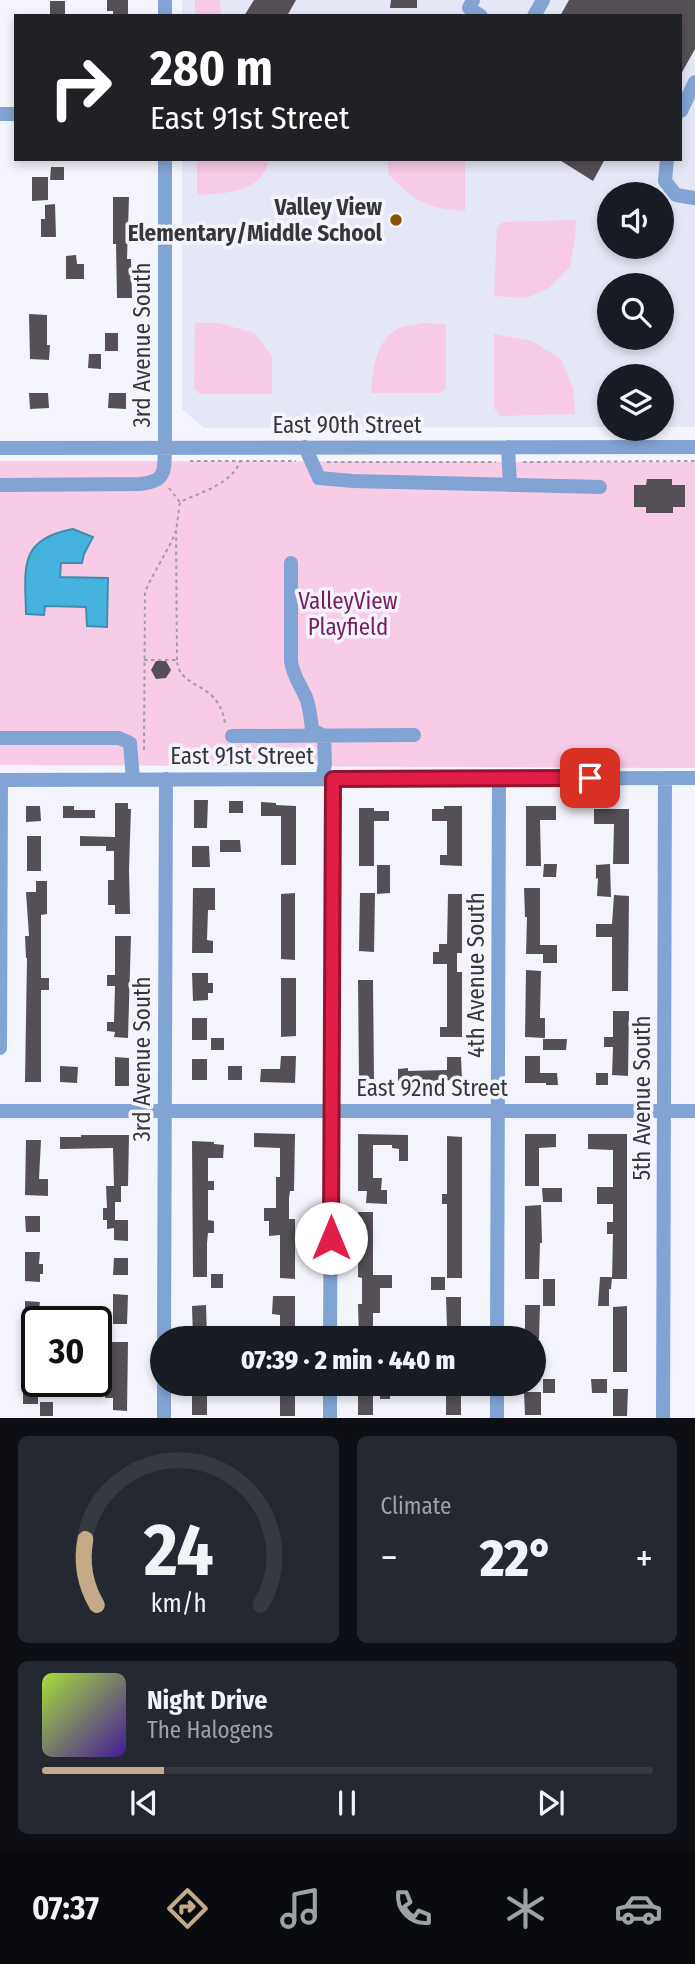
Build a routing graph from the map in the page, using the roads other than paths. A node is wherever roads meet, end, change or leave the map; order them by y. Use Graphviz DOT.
graph roads {
  1 [pos="473,0"];
  2 [pos="478,14"];
  3 [pos="695,82"];
  4 [pos="682,109"];
  5 [pos="165,161"];
  6 [pos="666,161"];
  7 [pos="694,197"];
  8 [pos="0,447"];
  9 [pos="165,447"];
  10 [pos="305,447"];
  11 [pos="508,447"];
  12 [pos="695,447"];
  13 [pos="0,485"];
  14 [pos="510,485"];
  15 [pos="600,487"];
  16 [pos="290,563"];
  17 [pos="414,735"];
  18 [pos="232,736"];
  19 [pos="324,736"];
  20 [pos="0,738"];
  21 [pos="666,778"];
  22 [pos="695,778"];
  23 [pos="133,779"];
  24 [pos="166,779"];
  25 [pos="328,779"];
  26 [pos="499,779"];
  27 [pos="0,780"];
  28 [pos="0,1048"];
  29 [pos="0,1111"];
  30 [pos="165,1111"];
  31 [pos="331,1111"];
  32 [pos="498,1111"];
  33 [pos="664,1111"];
  34 [pos="695,1111"];
  35 [pos="164,1326"];
  36 [pos="330,1326"];
  37 [pos="497,1326"];
  38 [pos="164,1396"];
  39 [pos="330,1396"];
  40 [pos="497,1396"];
  41 [pos="164,1418"];
  42 [pos="330,1418"];
  43 [pos="497,1418"];
  44 [pos="663,1418"];
  1 -- 2 [label="street"];
  3 -- 4 [label="street"];
  5 -- 9 [label="street, 3rd Avenue South"];
  6 -- 7 [label="street"];
  8 -- 9 [label="street, East 90th Street"];
  9 -- 10 [label="street, East 90th Street"];
  9 -- 13 [label="street, 3rd Avenue South"];
  10 -- 11 [label="street, East 90th Street"];
  10 -- 14 [label="street"];
  11 -- 12 [label="street, East 90th Street"];
  11 -- 14 [label="street"];
  14 -- 15 [label="street"];
  16 -- 19 [label="street"];
  17 -- 19 [label="street"];
  18 -- 19 [label="street"];
  19 -- 25 [label="street"];
  20 -- 23 [label="street"];
  21 -- 22 [label="street, East 91st Street"];
  21 -- 26 [label="street, East 91st Street"];
  21 -- 33 [label="street, 5th Avenue South"];
  23 -- 24 [label="street, East 91st Street"];
  23 -- 27 [label="street, East 91st Street"];
  24 -- 25 [label="street, East 91st Street"];
  24 -- 30 [label="street, 3rd Avenue South"];
  25 -- 26 [label="street, East 91st Street"];
  25 -- 31 [label="street"];
  26 -- 32 [label="street, 4th Avenue South"];
  27 -- 28 [label="street"];
  29 -- 30 [label="street, East 92nd Street"];
  30 -- 31 [label="street, East 92nd Street"];
  30 -- 35 [label="street, 3rd Avenue South"];
  31 -- 32 [label="street, East 92nd Street"];
  31 -- 36 [label="street"];
  32 -- 33 [label="street, East 92nd Street"];
  32 -- 37 [label="street, 4th Avenue South"];
  33 -- 34 [label="street, East 92nd Street"];
  33 -- 44 [label="street, 5th Avenue South"];
  38 -- 41 [label="street"];
  39 -- 42 [label="street"];
  40 -- 43 [label="street"];
}
